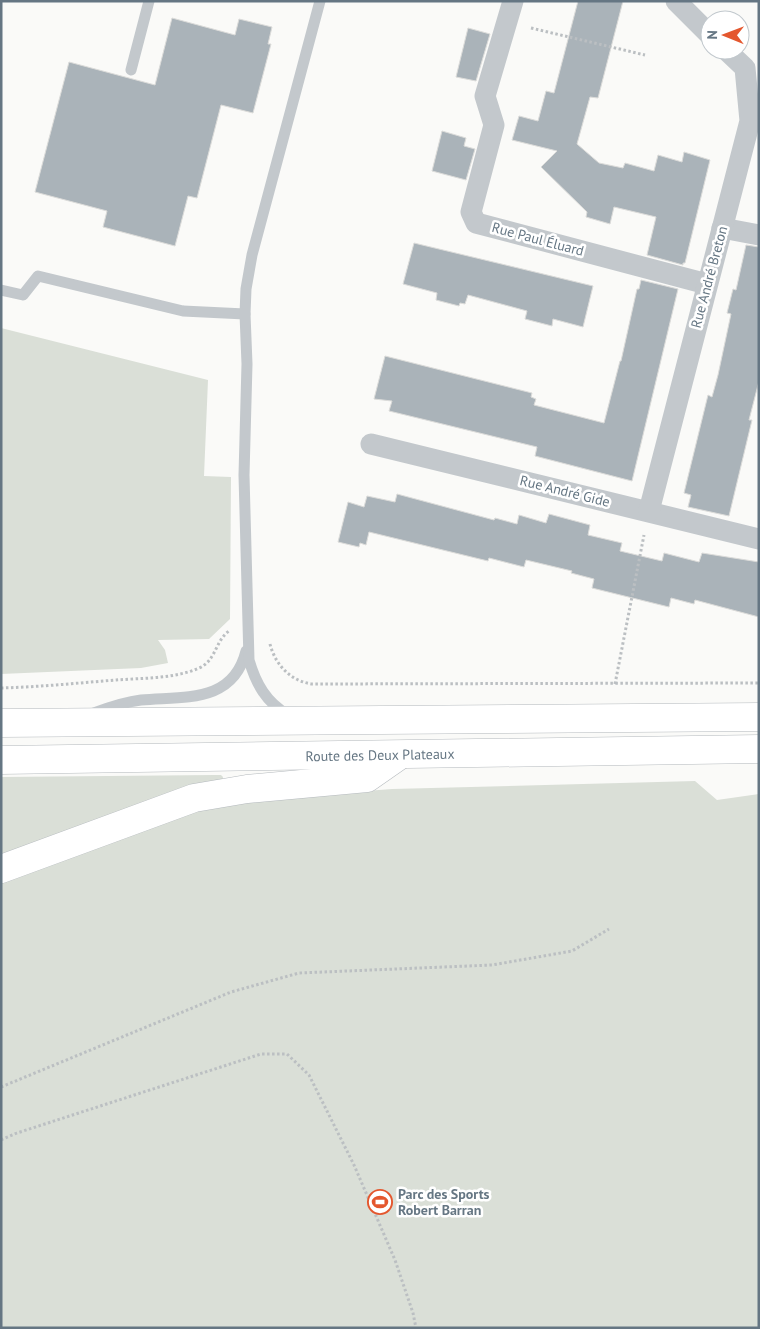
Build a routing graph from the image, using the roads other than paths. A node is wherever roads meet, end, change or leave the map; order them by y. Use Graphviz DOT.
graph roads {
  1 [pos="149,1"];
  2 [pos="320,1"];
  3 [pos="513,1"];
  4 [pos="676,1"];
  5 [pos="700,25"];
  6 [pos="736,60"];
  7 [pos="131,70"];
  8 [pos="754,121"];
  9 [pos="722,228"];
  10 [pos="759,235"];
  11 [pos="707,284"];
  12 [pos="1,290"];
  13 [pos="245,314"];
  14 [pos="371,444"];
  15 [pos="649,511"];
  16 [pos="759,539"];
  17 [pos="248,642"];
  18 [pos="759,717"];
  19 [pos="302,720"];
  20 [pos="69,722"];
  21 [pos="1,723"];
  22 [pos="759,749"];
  23 [pos="400,755"];
  24 [pos="1,760"];
  25 [pos="1,869"];
  1 -- 7 [label="lane"];
  2 -- 13 [label="lane"];
  3 -- 11 [label="street, Rue Paul Éluard"];
  4 -- 5 [label="street"];
  6 -- 8 [label="street, Rue André Breton"];
  8 -- 9 [label="street, Rue André Breton"];
  9 -- 10 [label="street"];
  9 -- 11 [label="street, Rue André Breton"];
  11 -- 15 [label="street, Rue André Breton"];
  12 -- 13 [label="lane"];
  13 -- 17 [label="lane"];
  14 -- 15 [label="street, Rue André Gide"];
  15 -- 16 [label="street, Rue André Gide"];
  17 -- 19 [label="lane"];
  17 -- 20 [label="lane"];
  18 -- 19 [label="main road"];
  19 -- 20 [label="main road"];
  20 -- 21 [label="main road"];
  22 -- 23 [label="main road, Route des Deux Plateaux"];
  23 -- 24 [label="main road, Route des Deux Plateaux"];
  23 -- 25 [label="main road"];
}
